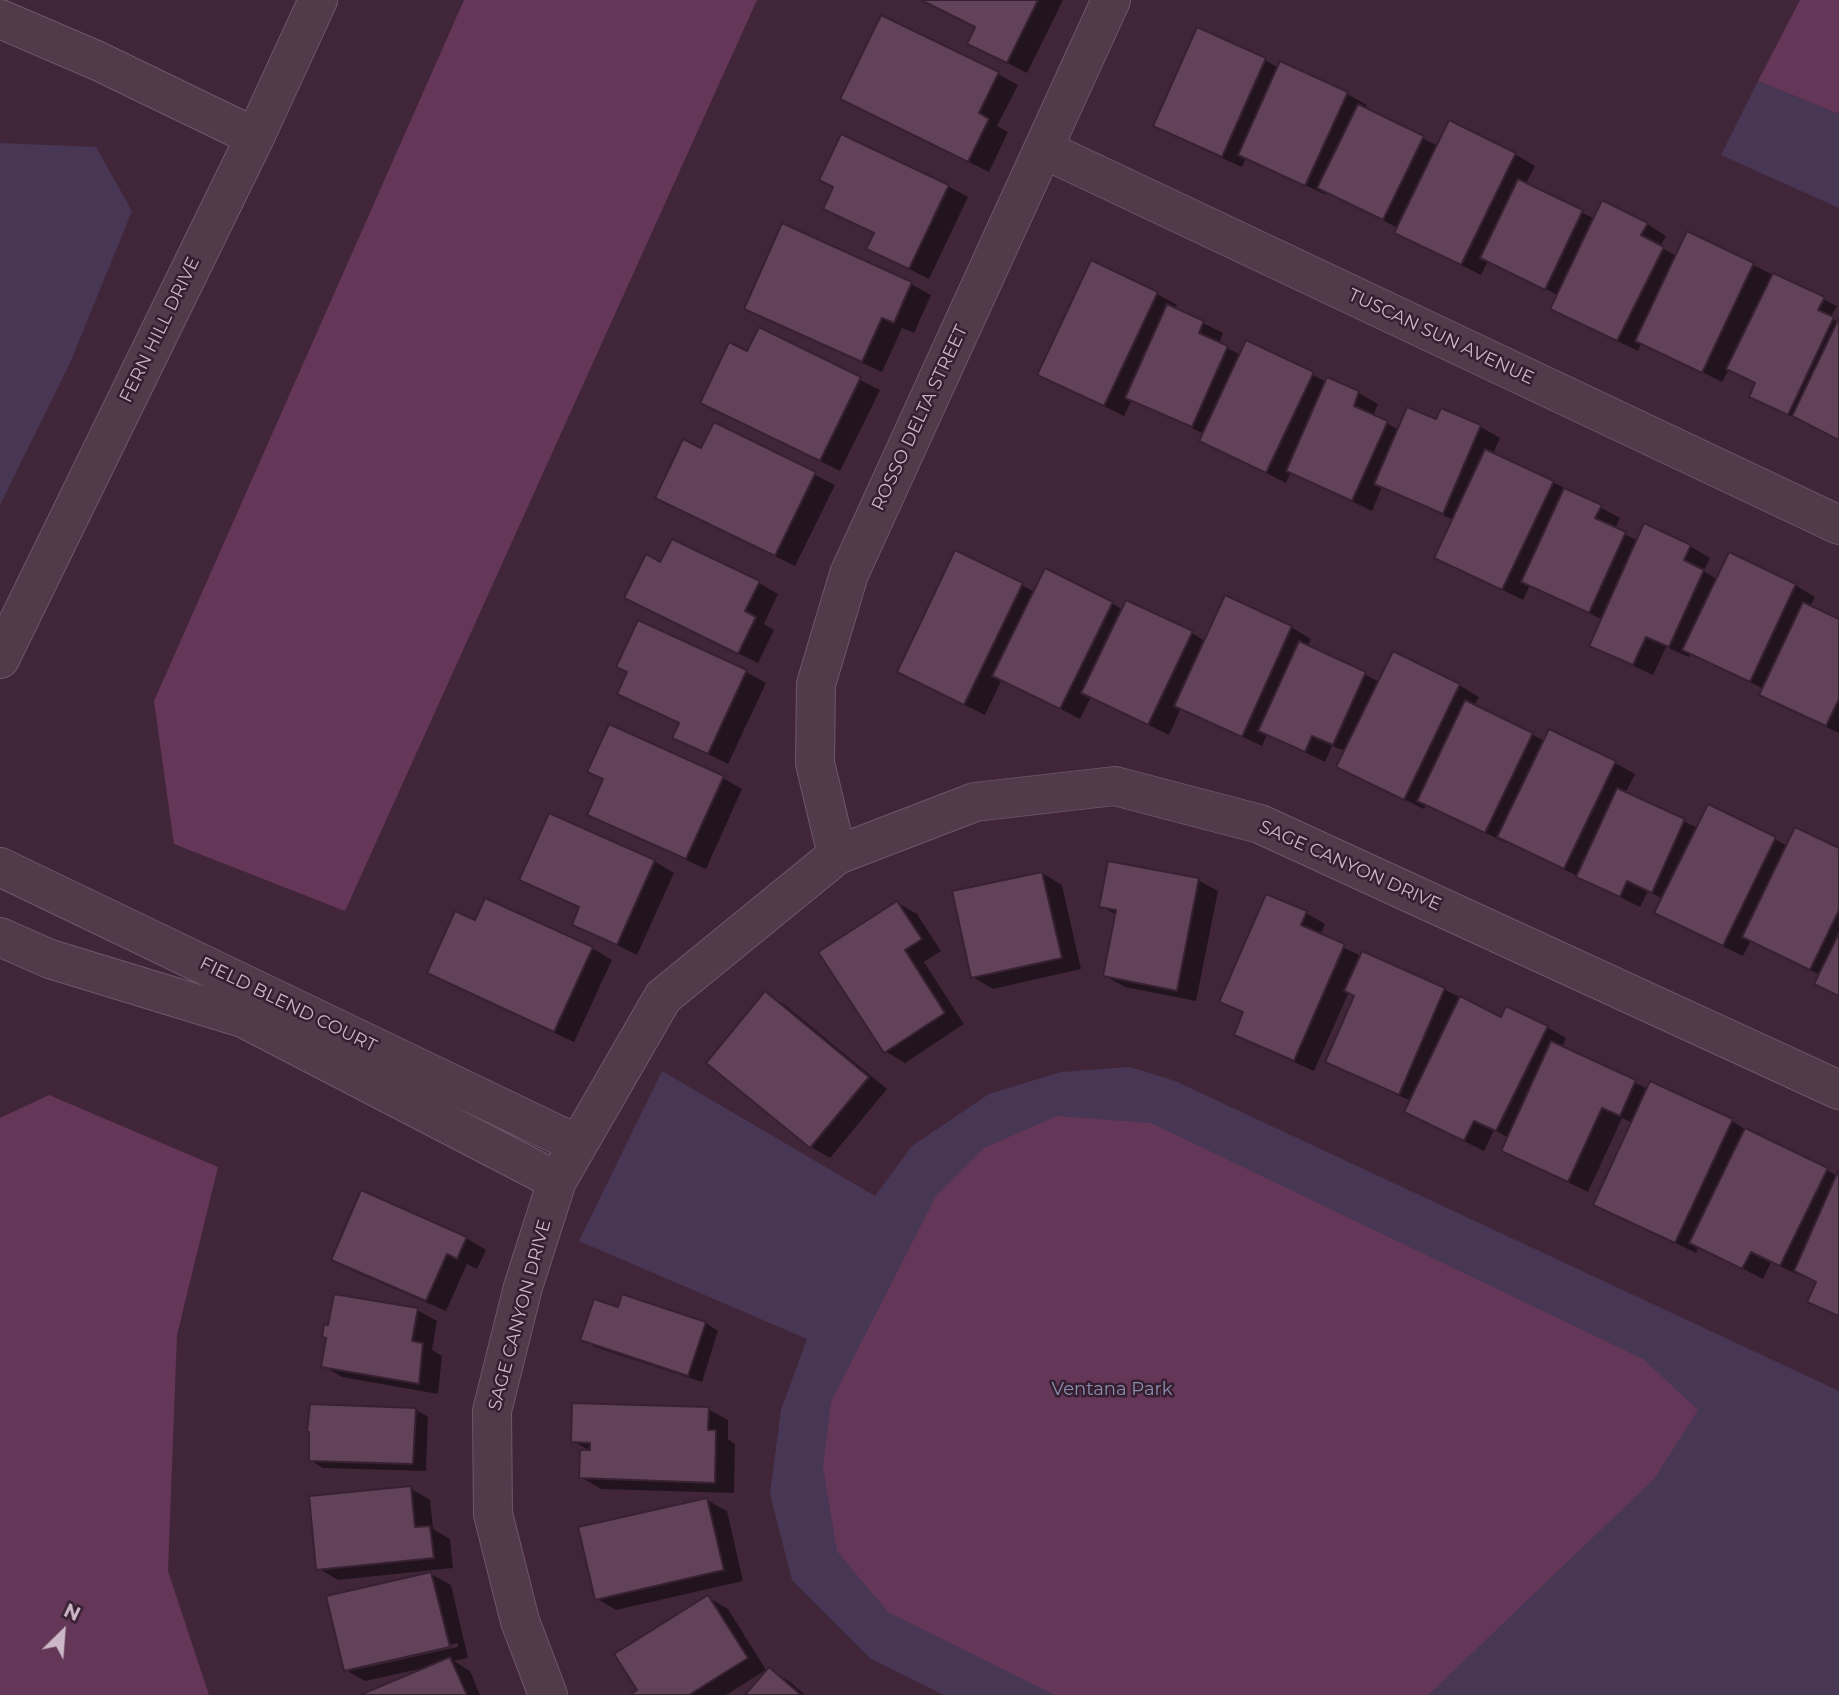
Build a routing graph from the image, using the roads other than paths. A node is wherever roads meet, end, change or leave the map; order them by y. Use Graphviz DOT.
graph roads {
  1 [pos="318,0"];
  2 [pos="1111,0"];
  3 [pos="0,19"];
  4 [pos="255,137"];
  5 [pos="1043,149"];
  6 [pos="1839,525"];
  7 [pos="0,659"];
  8 [pos="837,855"];
  9 [pos="0,867"];
  10 [pos="0,937"];
  11 [pos="1839,1090"];
  12 [pos="577,1144"];
  13 [pos="557,1181"];
  14 [pos="548,1695"];
  1 -- 4 [label="street, FERN HILL DRIVE"];
  2 -- 5 [label="street, ROSSO DELTA STREET"];
  3 -- 4 [label="street"];
  4 -- 7 [label="street, FERN HILL DRIVE"];
  5 -- 6 [label="street, TUSCAN SUN AVENUE"];
  5 -- 8 [label="street, ROSSO DELTA STREET"];
  8 -- 11 [label="street, SAGE CANYON DRIVE"];
  8 -- 12 [label="street, SAGE CANYON DRIVE"];
  9 -- 12 [label="street, FIELD BLEND COURT"];
  10 -- 13 [label="street, FIELD BLEND COURT"];
  12 -- 13 [label="street, SAGE CANYON DRIVE"];
  13 -- 14 [label="street, SAGE CANYON DRIVE"];
}
